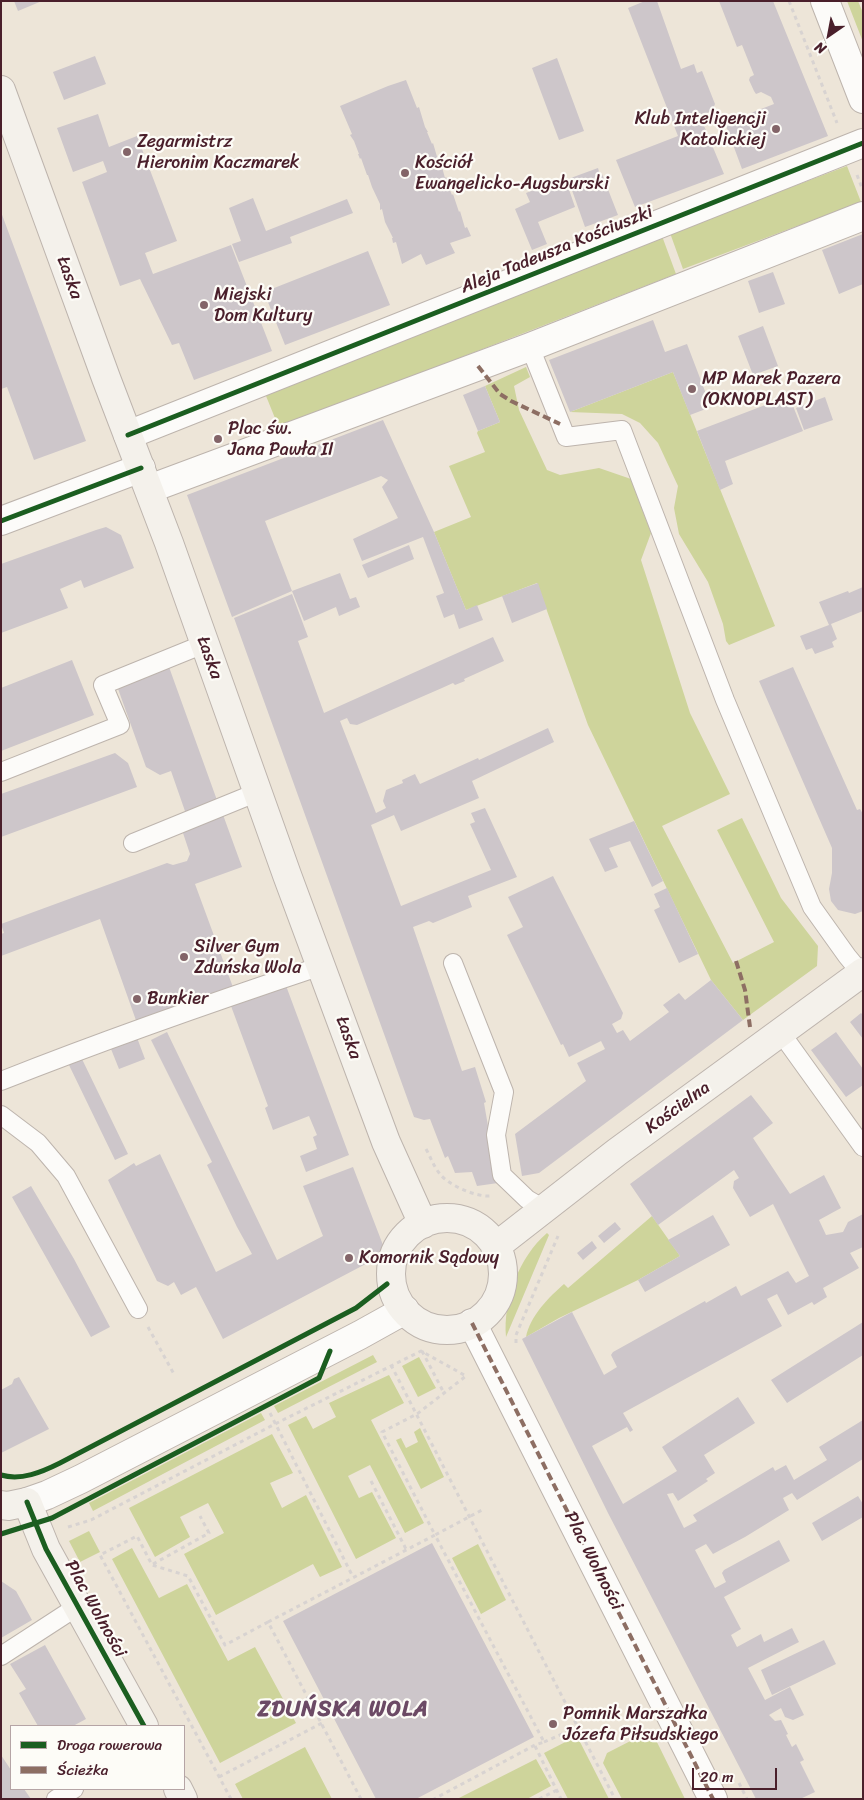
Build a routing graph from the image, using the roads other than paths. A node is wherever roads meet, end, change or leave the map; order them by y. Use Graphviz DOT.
graph roads {
  1 [pos="825,1"];
  2 [pos="1,90"];
  3 [pos="863,99"];
  4 [pos="855,146"];
  5 [pos="863,216"];
  6 [pos="530,347"];
  7 [pos="128,435"];
  8 [pos="145,479"];
  9 [pos="1,521"];
  10 [pos="204,644"];
  11 [pos="1,772"];
  12 [pos="258,792"];
  13 [pos="133,843"];
  14 [pos="453,963"];
  15 [pos="321,966"];
  16 [pos="862,972"];
  17 [pos="781,1033"];
  18 [pos="1,1081"];
  19 [pos="1,1115"];
  20 [pos="863,1147"];
  21 [pos="544,1209"];
  22 [pos="423,1224"];
  23 [pos="495,1246"];
  24 [pos="138,1309"];
  25 [pos="404,1310"];
  26 [pos="472,1324"];
  27 [pos="14,1503"];
  28 [pos="78,1606"];
  29 [pos="1,1656"];
  30 [pos="143,1725"];
  31 [pos="72,1790"];
  32 [pos="56,1799"];
  33 [pos="712,1799"];
  1 -- 3 [label="street"];
  2 -- 7 [label="street, Łaska"];
  4 -- 7 [label="street, Aleja Tadeusza Kościuszki"];
  5 -- 6 [label="street"];
  6 -- 8 [label="street"];
  6 -- 16 [label="lane"];
  7 -- 8 [label="street, Łaska"];
  8 -- 9 [label="street"];
  8 -- 10 [label="street, Łaska"];
  10 -- 11 [label="lane"];
  10 -- 12 [label="street, Łaska"];
  12 -- 13 [label="lane"];
  12 -- 15 [label="street, Łaska"];
  14 -- 21 [label="lane"];
  15 -- 18 [label="lane"];
  15 -- 22 [label="street, Łaska"];
  16 -- 17 [label="street, Kościelna"];
  17 -- 20 [label="lane"];
  17 -- 21 [label="street, Kościelna"];
  19 -- 24 [label="lane"];
  21 -- 23 [label="street, Kościelna"];
  22 -- 23 [label="street"];
  22 -- 25 [label="street"];
  23 -- 26 [label="street"];
  25 -- 26 [label="street"];
  25 -- 27 [label="street, Plac Wolności"];
  26 -- 33 [label="street, Plac Wolności"];
  27 -- 28 [label="street, Plac Wolności"];
  28 -- 29 [label="lane"];
  28 -- 30 [label="street, Plac Wolności"];
  31 -- 32 [label="lane"];
}
